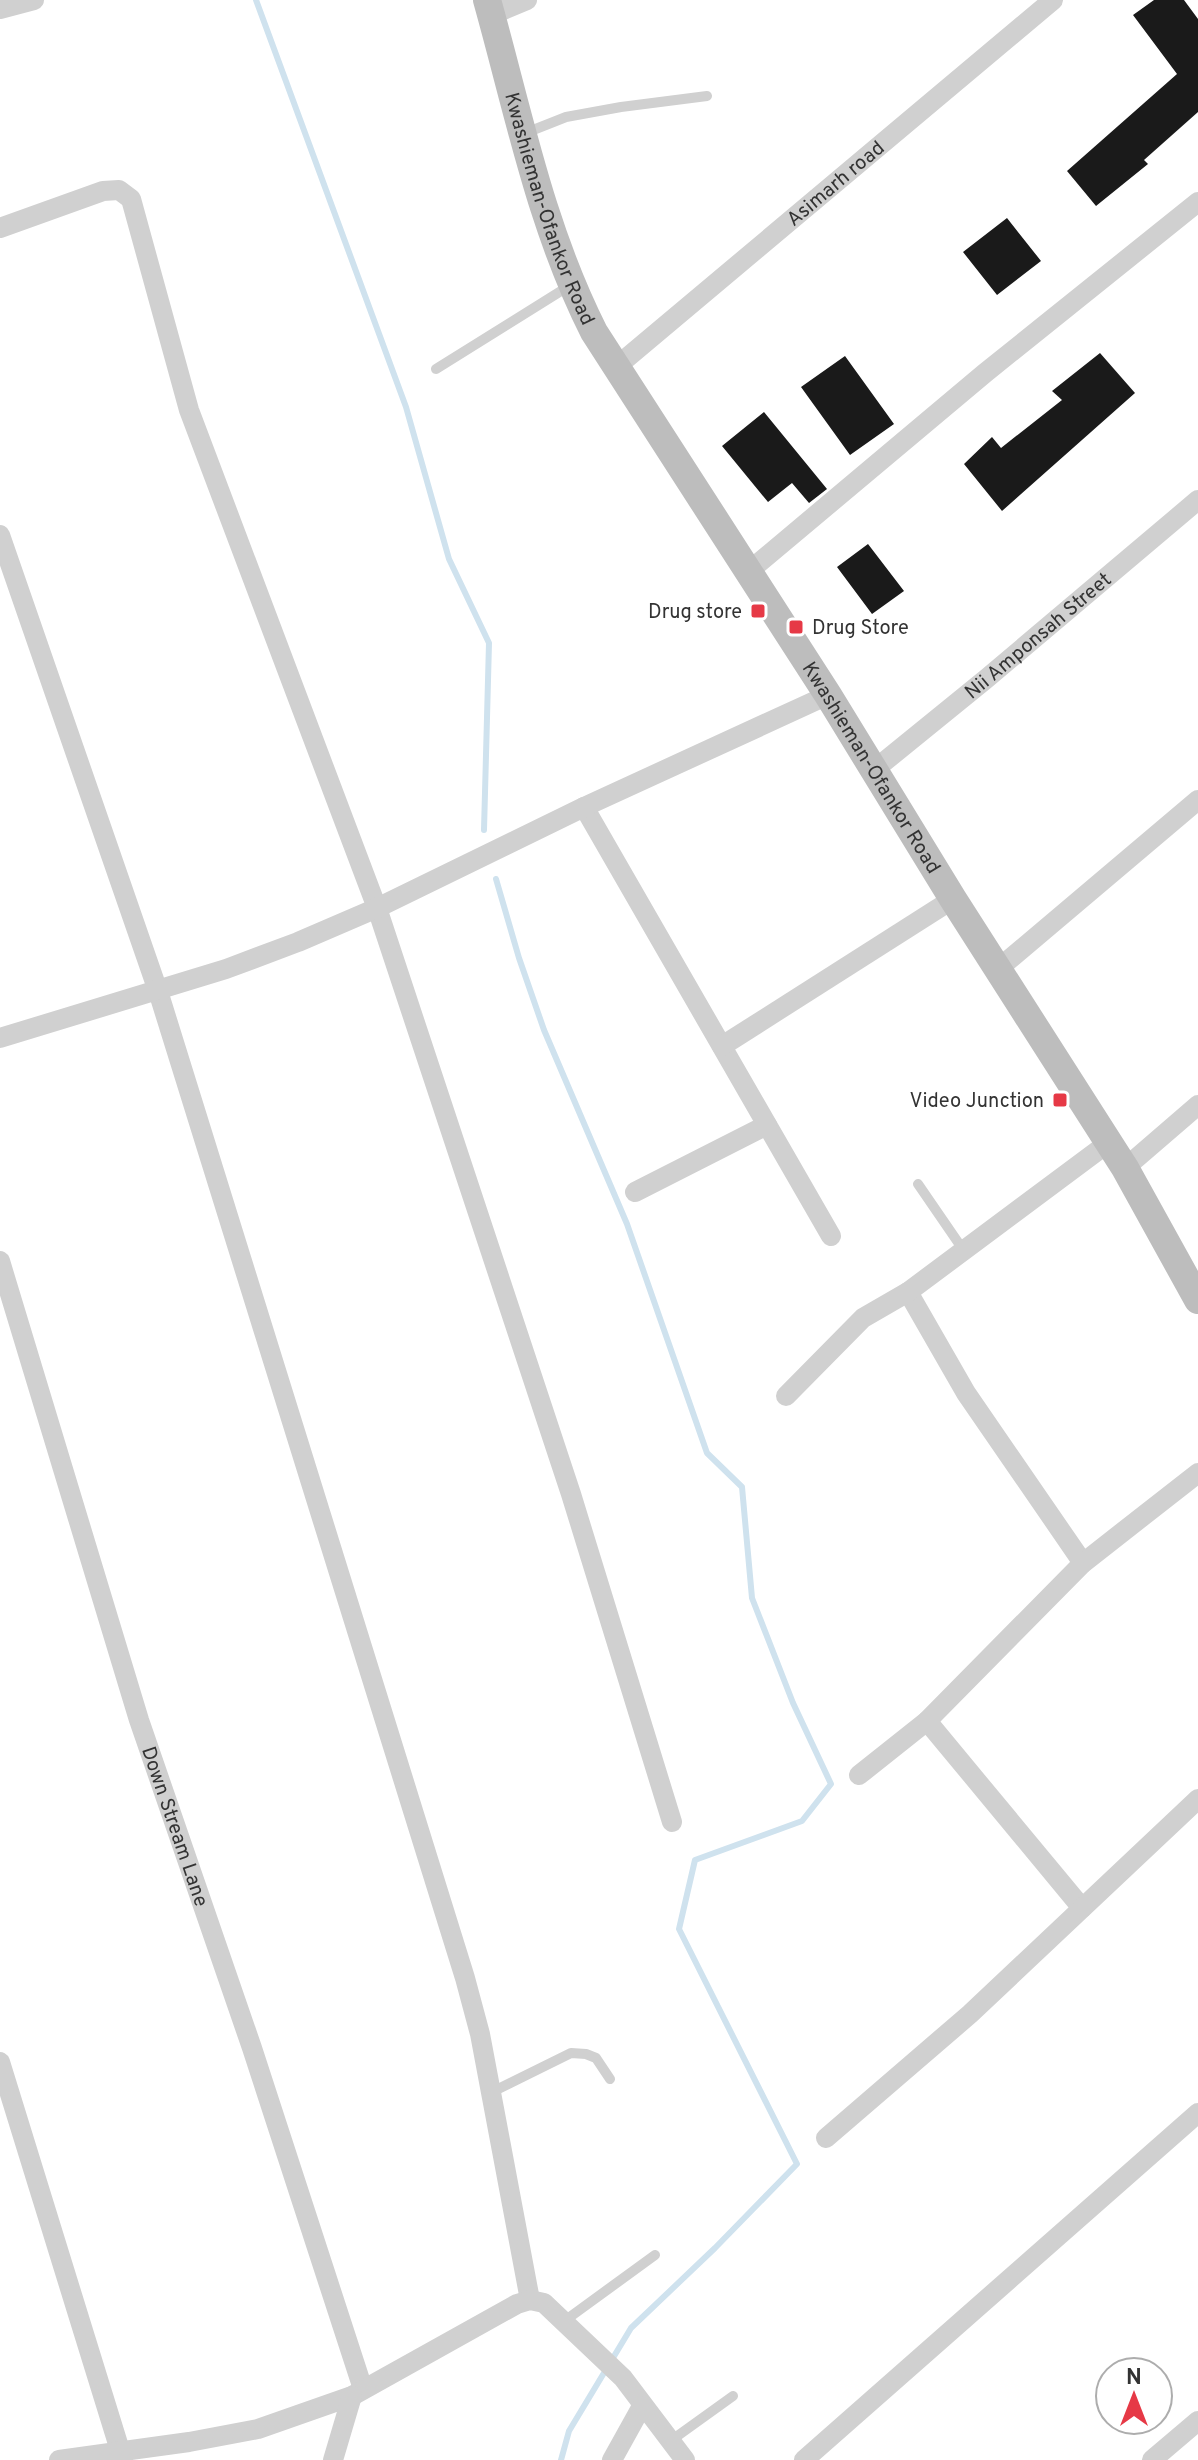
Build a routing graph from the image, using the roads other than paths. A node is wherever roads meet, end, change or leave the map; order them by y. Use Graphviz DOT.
graph roads {
  1 [pos="34,0"];
  2 [pos="527,0"];
  3 [pos="1053,0"];
  4 [pos="489,8"];
  5 [pos="0,9"];
  6 [pos="707,96"];
  7 [pos="521,134"];
  8 [pos="1198,202"];
  9 [pos="0,228"];
  10 [pos="570,285"];
  11 [pos="616,367"];
  12 [pos="436,369"];
  13 [pos="1198,500"];
  14 [pos="0,535"];
  15 [pos="748,572"];
  16 [pos="828,695"];
  17 [pos="874,770"];
  18 [pos="1198,800"];
  19 [pos="584,807"];
  20 [pos="953,899"];
  21 [pos="377,908"];
  22 [pos="998,969"];
  23 [pos="158,991"];
  24 [pos="0,1038"];
  25 [pos="722,1046"];
  26 [pos="1198,1105"];
  27 [pos="767,1125"];
  28 [pos="1108,1143"];
  29 [pos="1125,1168"];
  30 [pos="918,1184"];
  31 [pos="635,1192"];
  32 [pos="831,1236"];
  33 [pos="964,1251"];
  34 [pos="0,1261"];
  35 [pos="908,1292"];
  36 [pos="1198,1300"];
  37 [pos="786,1396"];
  38 [pos="1198,1473"];
  39 [pos="1083,1563"];
  40 [pos="927,1721"];
  41 [pos="859,1775"];
  42 [pos="1198,1799"];
  43 [pos="672,1822"];
  44 [pos="1082,1908"];
  45 [pos="0,2062"];
  46 [pos="610,2079"];
  47 [pos="492,2092"];
  48 [pos="1198,2113"];
  49 [pos="826,2138"];
  50 [pos="655,2255"];
  51 [pos="530,2300"];
  52 [pos="563,2322"];
  53 [pos="357,2392"];
  54 [pos="733,2396"];
  55 [pos="642,2406"];
  56 [pos="1198,2421"];
  57 [pos="669,2442"];
  58 [pos="123,2456"];
  59 [pos="59,2460"];
  60 [pos="333,2460"];
  61 [pos="612,2460"];
  62 [pos="685,2460"];
  63 [pos="804,2460"];
  64 [pos="1152,2460"];
  1 -- 5 [label="street"];
  2 -- 4 [label="street"];
  3 -- 11 [label="street, Asimarh road"];
  4 -- 7 [label="main road, Kwashieman-Ofankor Road"];
  6 -- 7 [label="lane"];
  7 -- 10 [label="main road, Kwashieman-Ofankor Road"];
  8 -- 15 [label="street"];
  9 -- 21 [label="street"];
  10 -- 11 [label="main road, Kwashieman-Ofankor Road"];
  10 -- 12 [label="lane"];
  11 -- 15 [label="main road, Kwashieman-Ofankor Road"];
  13 -- 17 [label="street, Nii Amponsah Street"];
  14 -- 23 [label="street"];
  15 -- 16 [label="main road, Kwashieman-Ofankor Road"];
  16 -- 17 [label="main road, Kwashieman-Ofankor Road"];
  16 -- 19 [label="street"];
  17 -- 20 [label="main road, Kwashieman-Ofankor Road"];
  18 -- 22 [label="street"];
  19 -- 21 [label="street"];
  19 -- 25 [label="street"];
  20 -- 22 [label="main road, Kwashieman-Ofankor Road"];
  20 -- 25 [label="street"];
  21 -- 23 [label="street"];
  21 -- 43 [label="street"];
  22 -- 28 [label="main road, Kwashieman-Ofankor Road"];
  23 -- 24 [label="street"];
  23 -- 47 [label="street"];
  25 -- 27 [label="street"];
  26 -- 29 [label="street"];
  27 -- 31 [label="street"];
  27 -- 32 [label="street"];
  28 -- 29 [label="main road, Kwashieman-Ofankor Road"];
  28 -- 33 [label="street"];
  29 -- 36 [label="main road, Kwashieman-Ofankor Road"];
  30 -- 33 [label="lane"];
  33 -- 35 [label="street"];
  34 -- 53 [label="street, Down Stream Lane"];
  35 -- 37 [label="street"];
  35 -- 39 [label="street"];
  38 -- 39 [label="street"];
  39 -- 40 [label="street"];
  40 -- 41 [label="street"];
  40 -- 44 [label="street"];
  42 -- 44 [label="street"];
  44 -- 49 [label="street"];
  45 -- 58 [label="street"];
  46 -- 47 [label="lane"];
  47 -- 51 [label="street"];
  48 -- 63 [label="street"];
  50 -- 52 [label="lane"];
  51 -- 52 [label="street"];
  51 -- 53 [label="street"];
  52 -- 55 [label="street"];
  53 -- 58 [label="street"];
  53 -- 60 [label="street"];
  54 -- 57 [label="lane"];
  55 -- 57 [label="street"];
  55 -- 61 [label="street"];
  56 -- 64 [label="street"];
  57 -- 62 [label="street"];
  58 -- 59 [label="street"];
}
